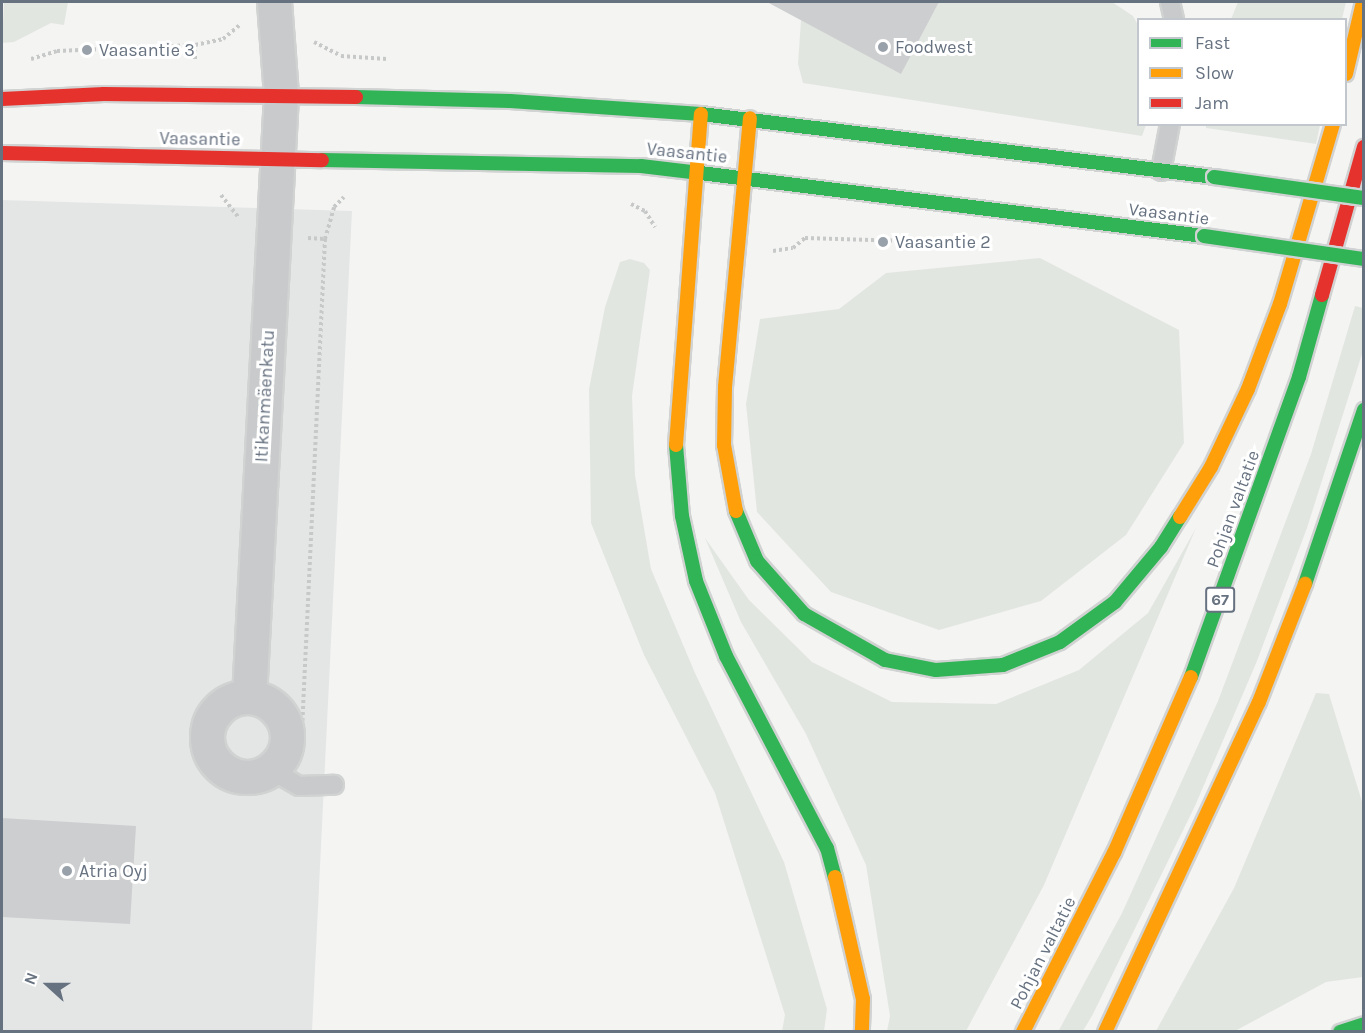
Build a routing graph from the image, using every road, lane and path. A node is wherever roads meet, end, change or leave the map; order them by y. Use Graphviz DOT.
graph roads {
  1 [pos="1170,2"];
  2 [pos="1363,2"];
  3 [pos="274,12"];
  4 [pos="1174,18"];
  5 [pos="24,62"];
  6 [pos="1347,70"];
  7 [pos="280,95"];
  8 [pos="2,99"];
  9 [pos="701,114"];
  10 [pos="750,118"];
  11 [pos="1170,126"];
  12 [pos="1332,126"];
  13 [pos="1364,147"];
  14 [pos="2,153"];
  15 [pos="277,158"];
  16 [pos="1161,171"];
  17 [pos="700,173"];
  18 [pos="743,178"];
  19 [pos="211,187"];
  20 [pos="1364,198"];
  21 [pos="273,235"];
  22 [pos="1364,258"];
  23 [pos="1364,410"];
  24 [pos="249,697"];
  25 [pos="288,776"];
  26 [pos="334,785"];
  27 [pos="1364,1024"];
  28 [pos="862,1032"];
  29 [pos="1023,1032"];
  30 [pos="1105,1032"];
  31 [pos="1340,1032"];
  1 -- 4 [label="lane"];
  2 -- 6 [label="main road"];
  3 -- 5 [label="path"];
  3 -- 7 [label="street, Itikanmäenkatu"];
  7 -- 8 [label="main road"];
  7 -- 9 [label="main road"];
  7 -- 15 [label="street, Itikanmäenkatu"];
  9 -- 10 [label="main road"];
  9 -- 17 [label="main road"];
  10 -- 16 [label="main road"];
  10 -- 18 [label="main road"];
  11 -- 16 [label="lane"];
  12 -- 18 [label="main road"];
  13 -- 29 [label="main road, Pohjan valtatie / 67"];
  14 -- 15 [label="main road, Vaasantie"];
  15 -- 17 [label="main road, Vaasantie"];
  15 -- 21 [label="street, Itikanmäenkatu"];
  16 -- 20 [label="main road, bridge"];
  17 -- 18 [label="main road, Vaasantie"];
  17 -- 28 [label="main road"];
  18 -- 22 [label="main road, Vaasantie, bridge"];
  19 -- 21 [label="path"];
  21 -- 24 [label="street, Itikanmäenkatu"];
  21 -- 25 [label="path"];
  23 -- 30 [label="main road"];
  24 -- 25 [label="street"];
  24 -- 25 [label="street"];
  25 -- 26 [label="lane"];
  27 -- 31 [label="main road"];
}
